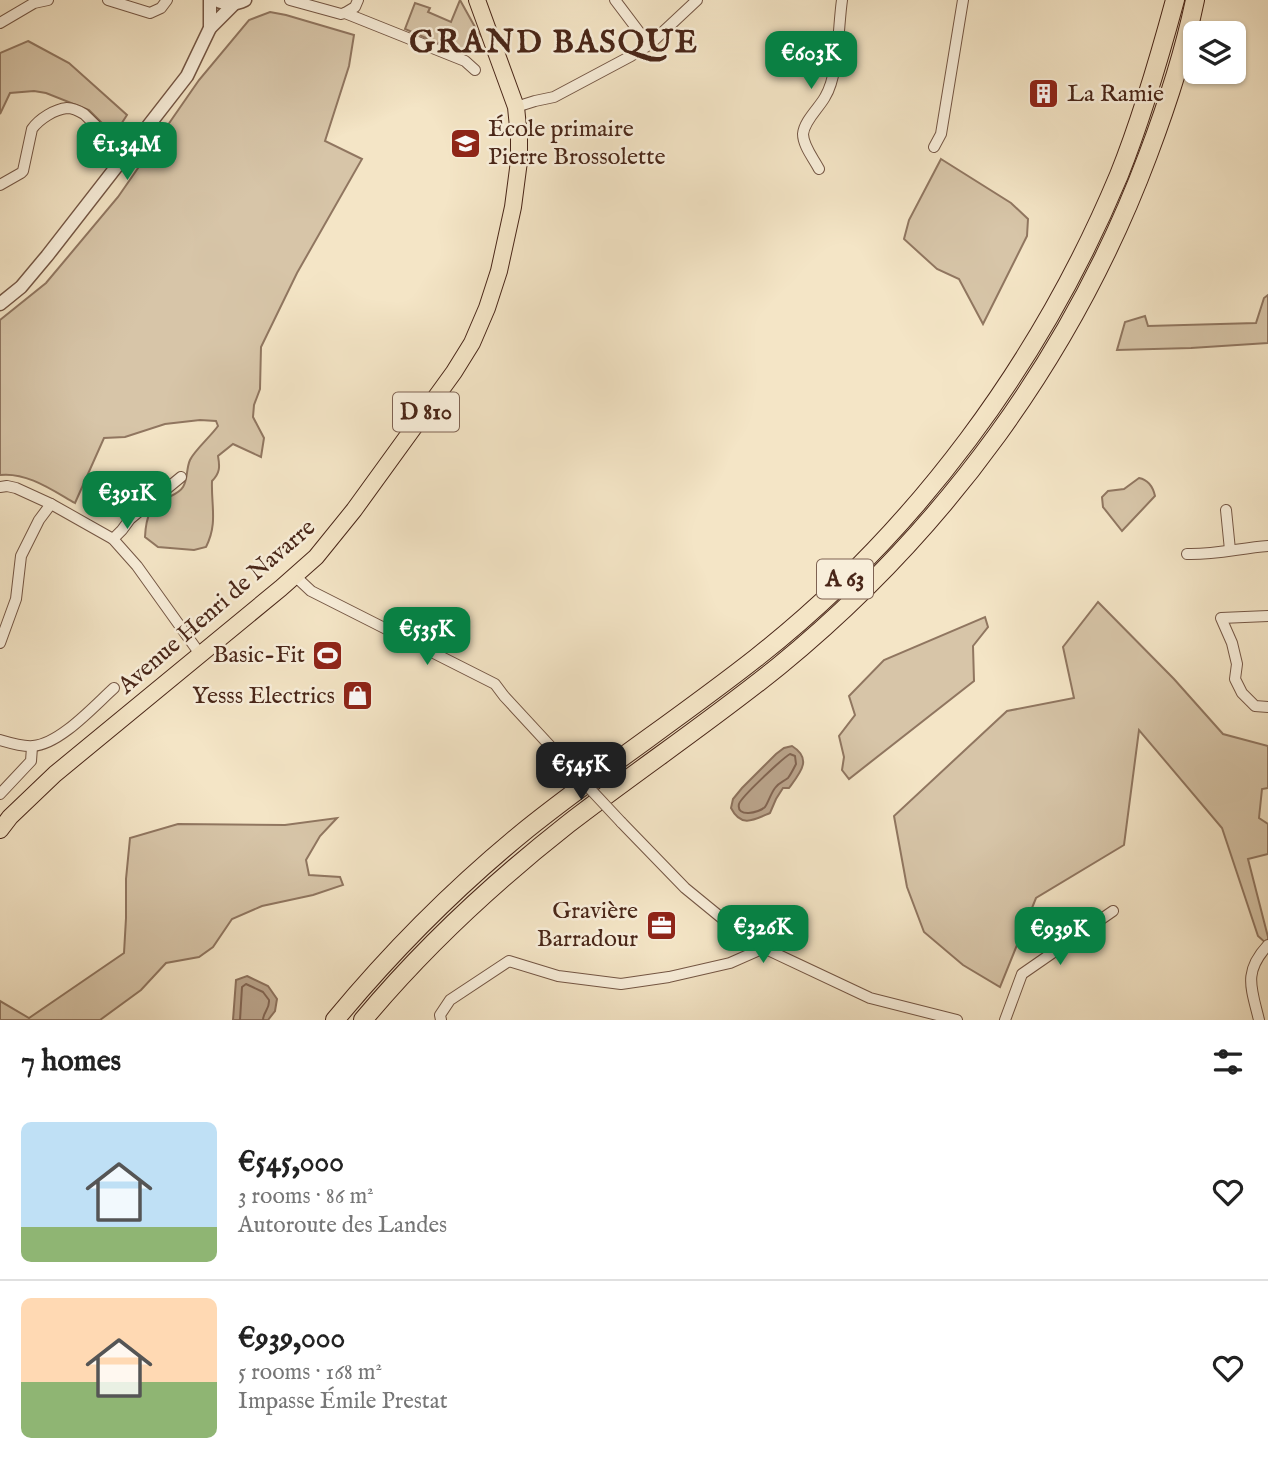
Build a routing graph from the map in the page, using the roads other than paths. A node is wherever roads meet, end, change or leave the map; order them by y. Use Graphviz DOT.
graph roads {
  1 [pos="48,0"];
  2 [pos="108,0"];
  3 [pos="167,0"];
  4 [pos="210,0"];
  5 [pos="216,0"];
  6 [pos="290,0"];
  7 [pos="358,0"];
  8 [pos="477,0"];
  9 [pos="615,0"];
  10 [pos="697,0"];
  11 [pos="842,0"];
  12 [pos="963,0"];
  13 [pos="1175,0"];
  14 [pos="1195,0"];
  15 [pos="239,2"];
  16 [pos="345,13"];
  17 [pos="0,23"];
  18 [pos="210,28"];
  19 [pos="649,45"];
  20 [pos="475,70"];
  21 [pos="516,107"];
  22 [pos="934,147"];
  23 [pos="126,155"];
  24 [pos="819,169"];
  25 [pos="0,184"];
  26 [pos="0,304"];
  27 [pos="181,477"];
  28 [pos="0,487"];
  29 [pos="51,504"];
  30 [pos="1226,510"];
  31 [pos="113,539"];
  32 [pos="1268,546"];
  33 [pos="1230,550"];
  34 [pos="1187,554"];
  35 [pos="295,576"];
  36 [pos="1268,616"];
  37 [pos="0,643"];
  38 [pos="200,654"];
  39 [pos="114,688"];
  40 [pos="1268,707"];
  41 [pos="0,740"];
  42 [pos="32,747"];
  43 [pos="0,794"];
  44 [pos="0,830"];
  45 [pos="1113,911"];
  46 [pos="1268,945"];
  47 [pos="764,948"];
  48 [pos="335,1020"];
  49 [pos="363,1020"];
  50 [pos="441,1020"];
  51 [pos="957,1020"];
  52 [pos="1005,1020"];
  53 [pos="1259,1020"];
  1 -- 17 [label="street"];
  2 -- 3 [label="street"];
  4 -- 18 [label="street"];
  5 -- 15 [label="street"];
  6 -- 16 [label="street"];
  7 -- 16 [label="street"];
  8 -- 21 [label="main road, Avenue Henri de Navarre / D 810"];
  9 -- 19 [label="street"];
  10 -- 19 [label="street"];
  11 -- 24 [label="street"];
  12 -- 22 [label="street"];
  13 -- 48 [label="highway, A 63"];
  14 -- 49 [label="highway, A 63"];
  15 -- 18 [label="street"];
  16 -- 20 [label="street"];
  18 -- 23 [label="street"];
  19 -- 21 [label="street"];
  21 -- 35 [label="main road, Avenue Henri de Navarre / D 810"];
  23 -- 25 [label="street"];
  23 -- 26 [label="street"];
  27 -- 31 [label="street"];
  28 -- 29 [label="street"];
  29 -- 31 [label="street"];
  29 -- 37 [label="street"];
  30 -- 33 [label="street"];
  31 -- 38 [label="street"];
  32 -- 33 [label="street"];
  33 -- 34 [label="street"];
  35 -- 38 [label="main road, Avenue Henri de Navarre / D 810"];
  35 -- 47 [label="street, bridge"];
  36 -- 40 [label="street"];
  38 -- 44 [label="main road, Avenue Henri de Navarre / D 810"];
  39 -- 42 [label="street"];
  41 -- 42 [label="street"];
  42 -- 43 [label="street"];
  45 -- 52 [label="street"];
  46 -- 53 [label="street"];
  47 -- 50 [label="street"];
  47 -- 51 [label="street"];
}
